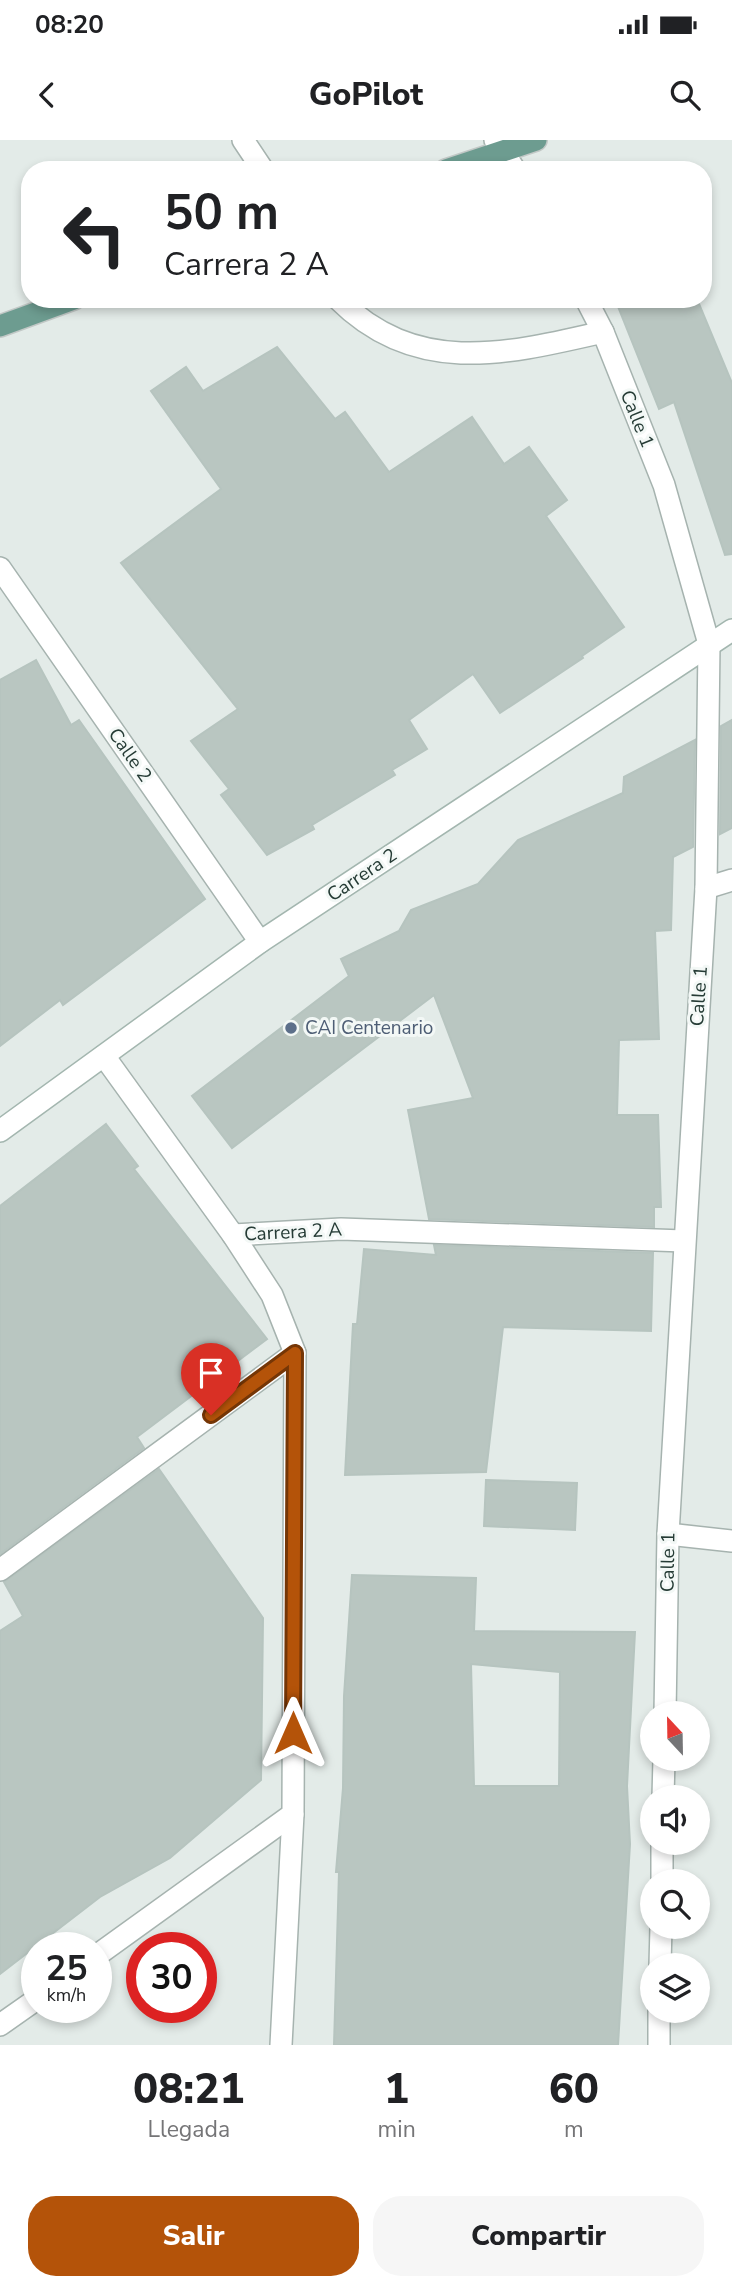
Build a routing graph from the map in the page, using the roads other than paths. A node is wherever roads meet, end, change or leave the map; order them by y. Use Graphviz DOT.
graph roads {
  1 [pos="243,140"];
  2 [pos="536,140"];
  3 [pos="500,145"];
  4 [pos="256,161"];
  5 [pos="465,161"];
  6 [pos="510,161"];
  7 [pos="49,308"];
  8 [pos="349,308"];
  9 [pos="591,308"];
  10 [pos="0,326"];
  11 [pos="603,332"];
  12 [pos="0,568"];
  13 [pos="732,630"];
  14 [pos="709,644"];
  15 [pos="732,880"];
  16 [pos="706,888"];
  17 [pos="260,942"];
  18 [pos="104,1056"];
  19 [pos="0,1131"];
  20 [pos="233,1235"];
  21 [pos="684,1241"];
  22 [pos="295,1353"];
  23 [pos="668,1534"];
  24 [pos="732,1541"];
  25 [pos="0,1570"];
  26 [pos="665,1701"];
  27 [pos="293,1814"];
  28 [pos="112,1944"];
  29 [pos="21,2010"];
  30 [pos="659,2023"];
  31 [pos="0,2025"];
  32 [pos="281,2045"];
  33 [pos="659,2045"];
  1 -- 4 [label="street"];
  2 -- 3 [label="main road"];
  3 -- 5 [label="main road"];
  3 -- 6 [label="street"];
  7 -- 10 [label="main road"];
  8 -- 11 [label="street"];
  9 -- 11 [label="street, Calle 1"];
  11 -- 14 [label="street, Calle 1"];
  12 -- 17 [label="street, Calle 2"];
  13 -- 14 [label="street, Carrera 2"];
  14 -- 16 [label="street, Calle 1"];
  14 -- 17 [label="street, Carrera 2"];
  15 -- 16 [label="street"];
  16 -- 21 [label="street, Calle 1"];
  17 -- 18 [label="street, Carrera 2"];
  18 -- 19 [label="street, Carrera 2"];
  18 -- 20 [label="street"];
  20 -- 21 [label="street, Carrera 2 A"];
  20 -- 22 [label="street, Carrera 2 A"];
  21 -- 23 [label="street, Calle 1"];
  22 -- 25 [label="street"];
  22 -- 27 [label="street"];
  23 -- 24 [label="street"];
  23 -- 26 [label="street, Calle 1"];
  27 -- 28 [label="street"];
  27 -- 32 [label="street"];
  29 -- 31 [label="street"];
  30 -- 33 [label="street"];
}
